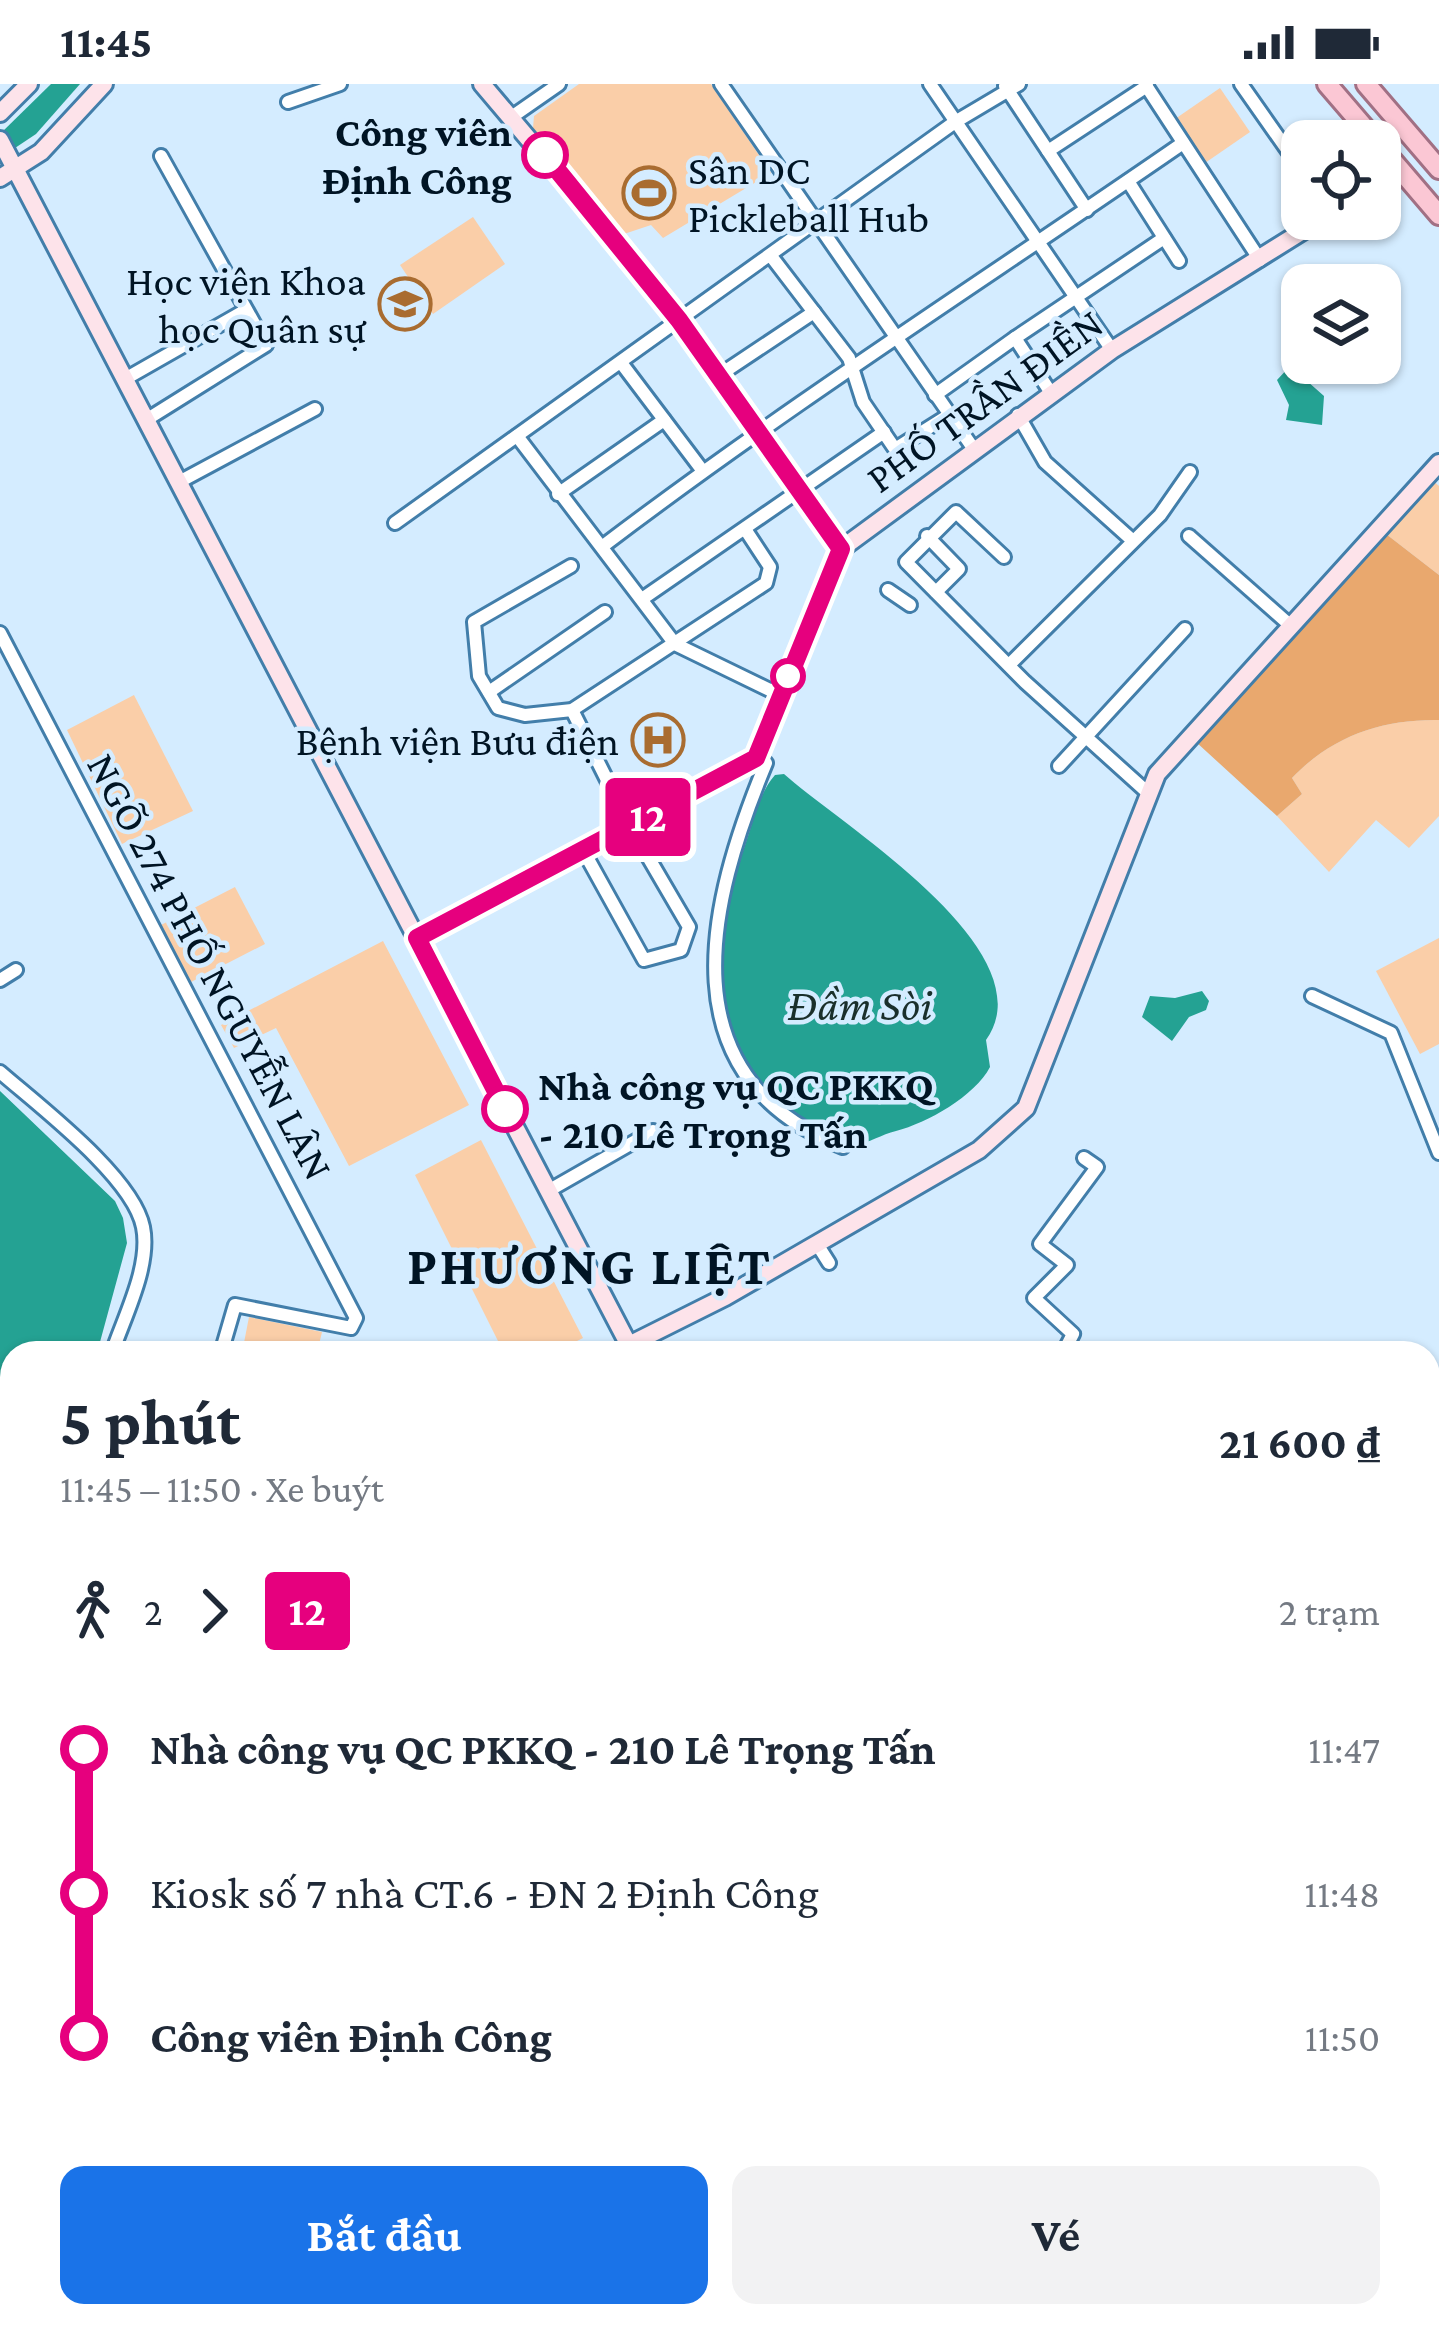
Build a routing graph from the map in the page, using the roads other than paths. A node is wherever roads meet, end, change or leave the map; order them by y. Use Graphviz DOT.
graph roads {
  1 [pos="29,84"];
  2 [pos="104,84"];
  3 [pos="340,84"];
  4 [pos="559,84"];
  5 [pos="721,84"];
  6 [pos="930,84"];
  7 [pos="1241,84"];
  8 [pos="1327,84"];
  9 [pos="1366,84"];
  10 [pos="486,85"];
  11 [pos="1146,85"];
  12 [pos="1010,86"];
  13 [pos="288,101"];
  14 [pos="0,113"];
  15 [pos="513,116"];
  16 [pos="1358,120"];
  17 [pos="955,122"];
  18 [pos="0,140"];
  19 [pos="1281,141"];
  20 [pos="1184,143"];
  21 [pos="1048,151"];
  22 [pos="161,156"];
  23 [pos="1439,169"];
  24 [pos="9,170"];
  25 [pos="1128,181"];
  26 [pos="1401,181"];
  27 [pos="1087,210"];
  28 [pos="1439,214"];
  29 [pos="813,222"];
  30 [pos="1164,238"];
  31 [pos="1290,240"];
  32 [pos="1036,245"];
  33 [pos="772,256"];
  34 [pos="1260,260"];
  35 [pos="1179,261"];
  36 [pos="1075,298"];
  37 [pos="246,310"];
  38 [pos="814,312"];
  39 [pos="679,320"];
  40 [pos="1015,338"];
  41 [pos="897,340"];
  42 [pos="1112,350"];
  43 [pos="622,364"];
  44 [pos="851,369"];
  45 [pos="718,376"];
  46 [pos="125,380"];
  47 [pos="1051,394"];
  48 [pos="935,395"];
  49 [pos="315,409"];
  50 [pos="949,415"];
  51 [pos="1018,415"];
  52 [pos="146,420"];
  53 [pos="664,420"];
  54 [pos="755,430"];
  55 [pos="884,432"];
  56 [pos="517,436"];
  57 [pos="974,448"];
  58 [pos="1439,463"];
  59 [pos="702,470"];
  60 [pos="1190,472"];
  61 [pos="179,482"];
  62 [pos="800,490"];
  63 [pos="558,494"];
  64 [pos="395,523"];
  65 [pos="745,529"];
  66 [pos="927,536"];
  67 [pos="1190,536"];
  68 [pos="1132,541"];
  69 [pos="602,546"];
  70 [pos="841,549"];
  71 [pos="1004,557"];
  72 [pos="571,566"];
  73 [pos="888,590"];
  74 [pos="936,592"];
  75 [pos="642,598"];
  76 [pos="910,605"];
  77 [pos="605,612"];
  78 [pos="1291,626"];
  79 [pos="1185,629"];
  80 [pos="0,633"];
  81 [pos="675,644"];
  82 [pos="1009,664"];
  83 [pos="489,692"];
  84 [pos="780,695"];
  85 [pos="572,710"];
  86 [pos="1084,735"];
  87 [pos="766,763"];
  88 [pos="1060,766"];
  89 [pos="1147,792"];
  90 [pos="630,826"];
  91 [pos="583,850"];
  92 [pos="417,938"];
  93 [pos="16,970"];
  94 [pos="0,980"];
  95 [pos="1312,996"];
  96 [pos="0,1072"];
  97 [pos="653,1131"];
  98 [pos="843,1148"];
  99 [pos="1439,1153"];
  100 [pos="1084,1158"];
  101 [pos="548,1191"];
  102 [pos="817,1244"];
  103 [pos="829,1263"];
  104 [pos="116,1341"];
  105 [pos="224,1341"];
  106 [pos="627,1341"];
  107 [pos="645,1341"];
  108 [pos="1069,1341"];
  1 -- 14 [label="street"];
  2 -- 24 [label="street"];
  3 -- 13 [label="street"];
  4 -- 15 [label="street"];
  5 -- 29 [label="street"];
  6 -- 17 [label="street"];
  7 -- 19 [label="street"];
  8 -- 16 [label="main road"];
  9 -- 23 [label="main road"];
  10 -- 15 [label="street"];
  11 -- 20 [label="street"];
  11 -- 21 [label="street"];
  12 -- 17 [label="street"];
  12 -- 21 [label="street"];
  15 -- 39 [label="street"];
  17 -- 29 [label="street"];
  17 -- 32 [label="street"];
  18 -- 24 [label="street"];
  20 -- 25 [label="street"];
  20 -- 34 [label="street"];
  21 -- 27 [label="street"];
  22 -- 37 [label="street"];
  24 -- 46 [label="street"];
  25 -- 27 [label="street"];
  25 -- 30 [label="street"];
  26 -- 28 [label="main road"];
  27 -- 32 [label="street"];
  29 -- 33 [label="street"];
  29 -- 41 [label="street"];
  30 -- 35 [label="street"];
  30 -- 36 [label="street"];
  31 -- 34 [label="street, PHỐ TRẦN ĐIỀN"];
  32 -- 36 [label="street"];
  32 -- 41 [label="street"];
  33 -- 38 [label="street"];
  33 -- 39 [label="street"];
  34 -- 42 [label="street, PHỐ TRẦN ĐIỀN"];
  36 -- 40 [label="street"];
  36 -- 42 [label="street"];
  37 -- 46 [label="street"];
  37 -- 52 [label="street"];
  38 -- 44 [label="street"];
  38 -- 45 [label="street"];
  39 -- 43 [label="street"];
  39 -- 45 [label="street"];
  40 -- 47 [label="street"];
  40 -- 48 [label="street"];
  41 -- 44 [label="street"];
  41 -- 48 [label="street"];
  42 -- 47 [label="street, PHỐ TRẦN ĐIỀN"];
  43 -- 53 [label="street"];
  43 -- 56 [label="street"];
  44 -- 54 [label="street"];
  44 -- 55 [label="street"];
  45 -- 54 [label="street"];
  46 -- 52 [label="street"];
  47 -- 51 [label="street, PHỐ TRẦN ĐIỀN"];
  48 -- 50 [label="street"];
  49 -- 61 [label="street"];
  50 -- 55 [label="street"];
  50 -- 57 [label="street"];
  51 -- 57 [label="street, PHỐ TRẦN ĐIỀN"];
  51 -- 68 [label="street"];
  52 -- 61 [label="street"];
  53 -- 59 [label="street"];
  53 -- 63 [label="street"];
  54 -- 59 [label="street"];
  54 -- 62 [label="street"];
  55 -- 62 [label="street"];
  56 -- 63 [label="street"];
  56 -- 64 [label="street"];
  57 -- 70 [label="street, PHỐ TRẦN ĐIỀN"];
  58 -- 78 [label="street"];
  59 -- 69 [label="street"];
  60 -- 68 [label="street"];
  61 -- 92 [label="street"];
  62 -- 65 [label="street"];
  62 -- 70 [label="street"];
  63 -- 69 [label="street"];
  65 -- 75 [label="street"];
  65 -- 81 [label="street"];
  66 -- 71 [label="street"];
  66 -- 74 [label="street"];
  66 -- 74 [label="street"];
  67 -- 78 [label="street"];
  68 -- 82 [label="street"];
  69 -- 75 [label="street"];
  70 -- 84 [label="street"];
  72 -- 83 [label="street"];
  73 -- 76 [label="street"];
  74 -- 82 [label="street"];
  75 -- 81 [label="street"];
  77 -- 83 [label="street"];
  78 -- 89 [label="street"];
  79 -- 86 [label="street"];
  80 -- 105 [label="street, NGÕ 274 PHỐ NGUYỄN LÂN"];
  81 -- 84 [label="street"];
  81 -- 85 [label="street"];
  82 -- 86 [label="street"];
  83 -- 85 [label="street"];
  84 -- 90 [label="street"];
  85 -- 90 [label="street"];
  86 -- 88 [label="street"];
  86 -- 89 [label="street"];
  87 -- 98 [label="street"];
  89 -- 102 [label="street"];
  90 -- 91 [label="street"];
  90 -- 91 [label="street"];
  91 -- 92 [label="street"];
  92 -- 101 [label="street"];
  93 -- 94 [label="street"];
  95 -- 99 [label="street"];
  96 -- 104 [label="street"];
  97 -- 101 [label="street"];
  100 -- 108 [label="street"];
  101 -- 106 [label="street"];
  102 -- 103 [label="street"];
  102 -- 107 [label="street"];
}
